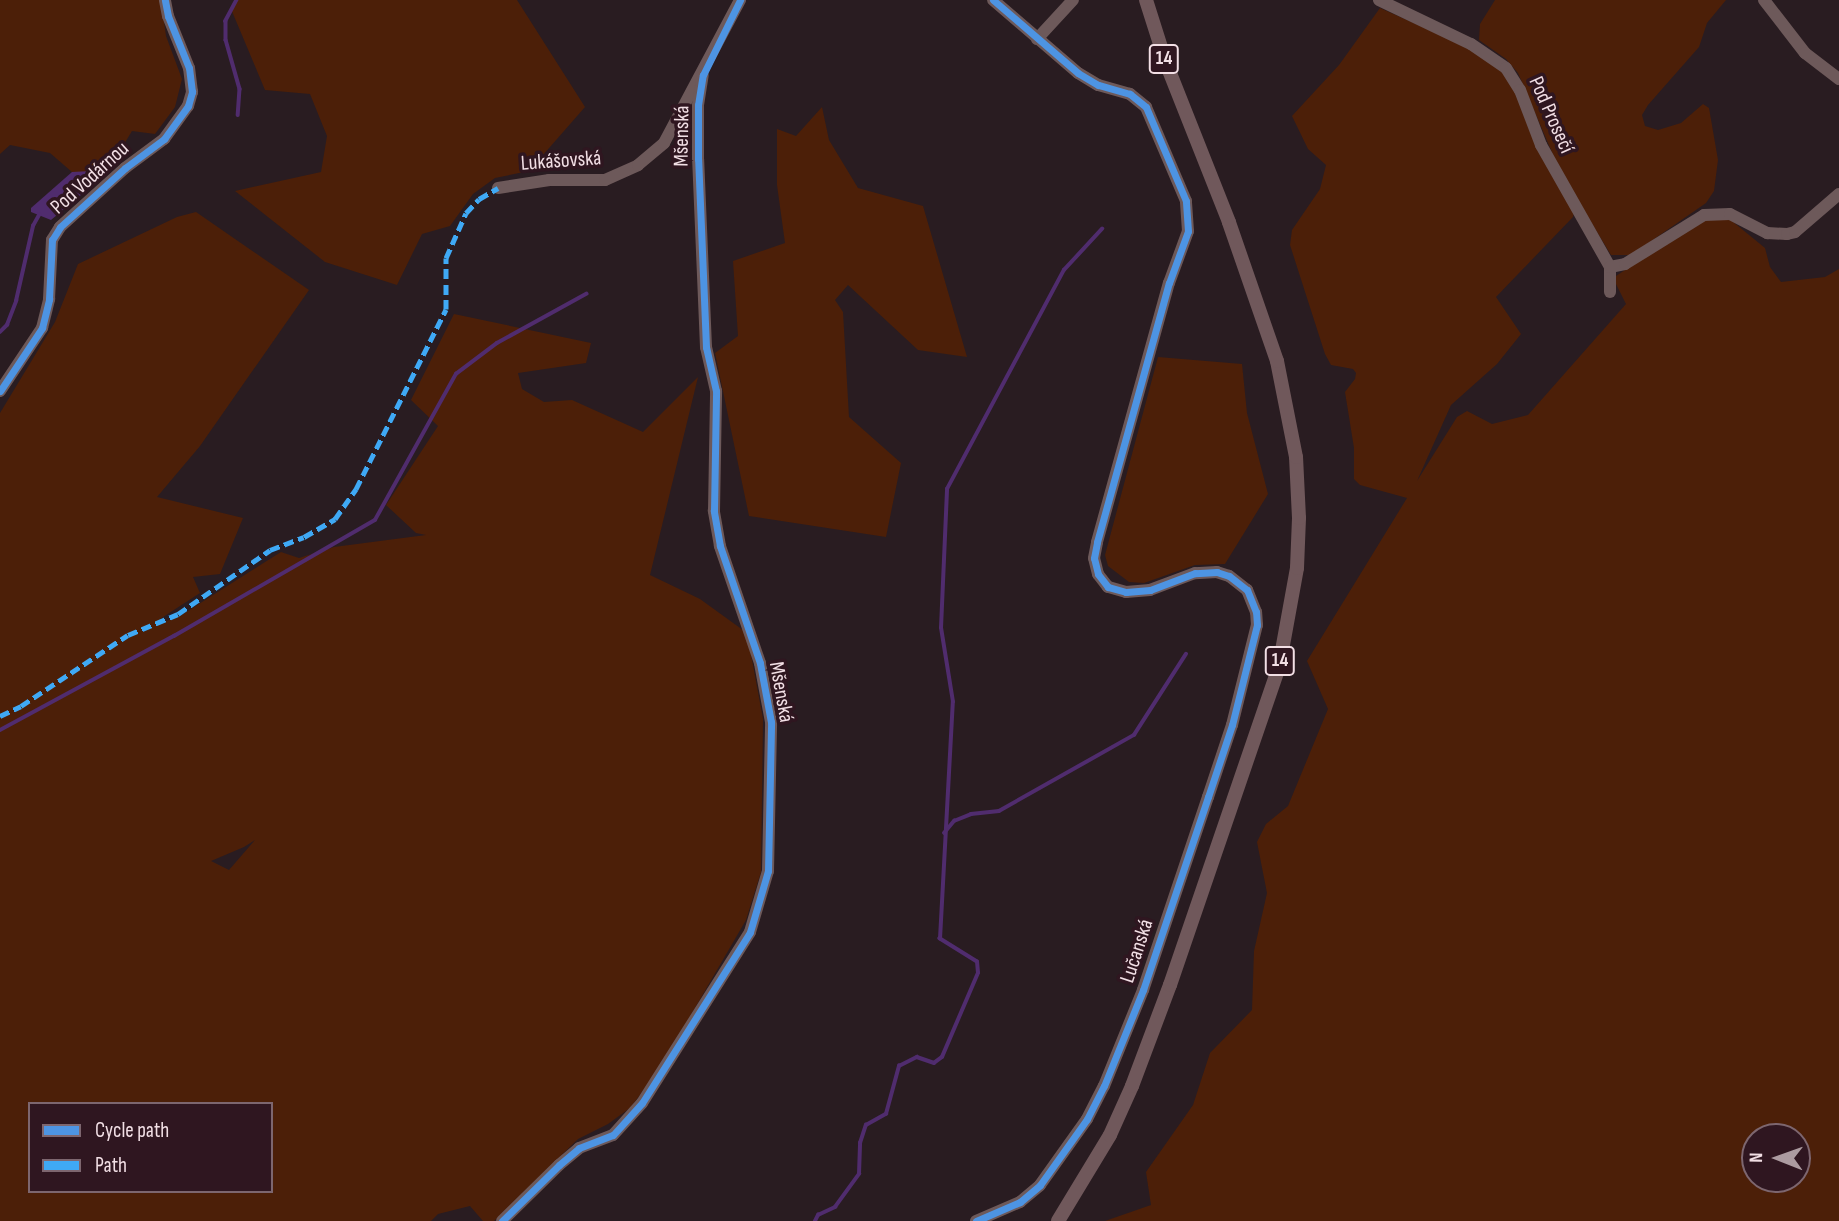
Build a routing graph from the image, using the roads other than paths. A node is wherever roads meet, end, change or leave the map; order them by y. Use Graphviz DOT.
graph roads {
  1 [pos="165,0"];
  2 [pos="740,0"];
  3 [pos="993,0"];
  4 [pos="1073,0"];
  5 [pos="1146,0"];
  6 [pos="1379,0"];
  7 [pos="1764,0"];
  8 [pos="1037,39"];
  9 [pos="703,75"];
  10 [pos="1839,79"];
  11 [pos="498,188"];
  12 [pos="1839,194"];
  13 [pos="1611,267"];
  14 [pos="1610,292"];
  15 [pos="0,391"];
  16 [pos="502,1221"];
  17 [pos="976,1221"];
  18 [pos="1058,1221"];
  1 -- 15 [label="street, Pod Vodárnou"];
  2 -- 9 [label="street, Lukášovská"];
  3 -- 8 [label="street, Lučanská"];
  4 -- 8 [label="street"];
  5 -- 18 [label="main road, 14"];
  6 -- 13 [label="street, Pod Prosečí"];
  7 -- 10 [label="street"];
  8 -- 17 [label="street, Lučanská"];
  9 -- 11 [label="street, Lukášovská"];
  9 -- 16 [label="street, Mšenská"];
  12 -- 13 [label="street"];
  13 -- 14 [label="street"];
}
